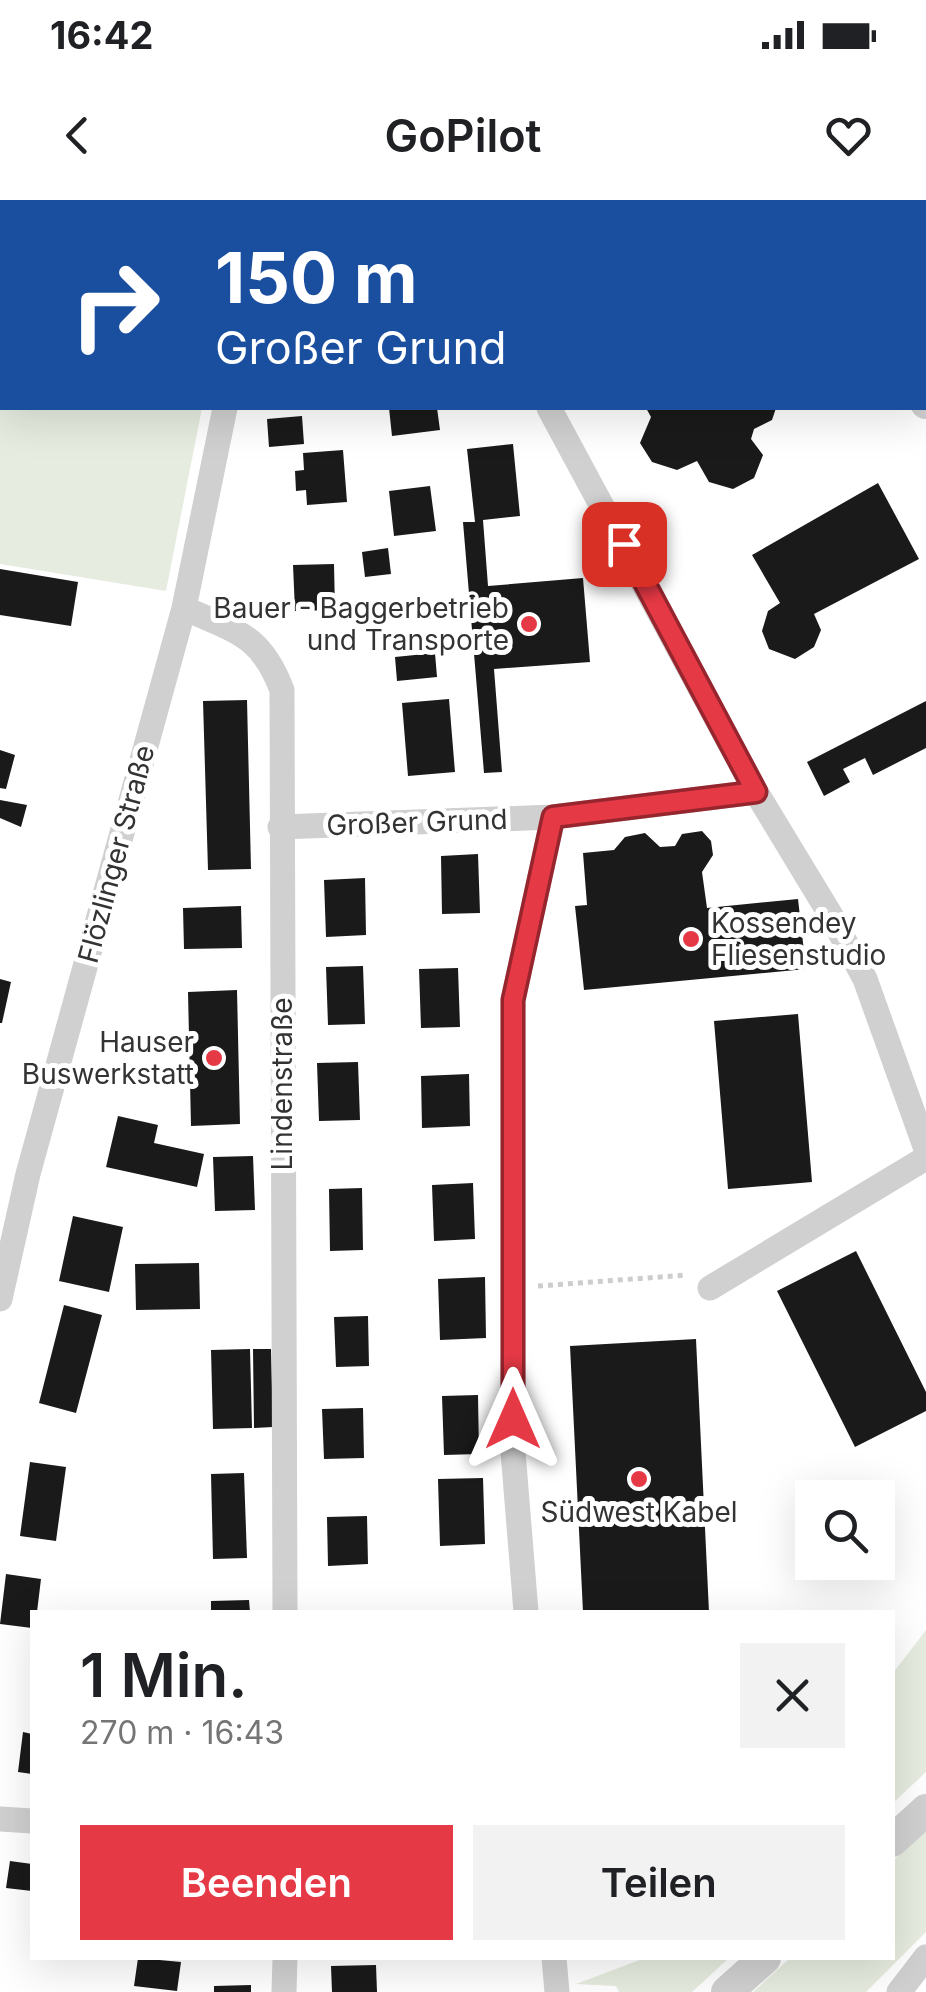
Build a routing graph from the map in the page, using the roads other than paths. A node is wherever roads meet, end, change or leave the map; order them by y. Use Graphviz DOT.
graph roads {
  1 [pos="225,410"];
  2 [pos="550,410"];
  3 [pos="184,608"];
  4 [pos="756,792"];
  5 [pos="553,817"];
  6 [pos="280,827"];
  7 [pos="926,1150"];
  8 [pos="926,1158"];
  9 [pos="710,1288"];
  10 [pos="0,1300"];
  11 [pos="285,1610"];
  12 [pos="526,1610"];
  13 [pos="926,1810"];
  14 [pos="0,1819"];
  15 [pos="30,1822"];
  16 [pos="895,1838"];
  17 [pos="926,1957"];
  18 [pos="285,1960"];
  19 [pos="554,1960"];
  20 [pos="763,1960"];
  21 [pos="284,1992"];
  22 [pos="557,1992"];
  23 [pos="727,1992"];
  24 [pos="899,1992"];
  1 -- 3 [label="street, Flözlinger Straße"];
  2 -- 4 [label="street"];
  3 -- 6 [label="street, Lindenstraße"];
  3 -- 10 [label="street, Flözlinger Straße"];
  4 -- 5 [label="street, Großer Grund"];
  4 -- 7 [label="street"];
  5 -- 6 [label="street, Großer Grund"];
  5 -- 12 [label="street, Großer Grund"];
  6 -- 11 [label="street, Lindenstraße"];
  8 -- 9 [label="street"];
  13 -- 16 [label="street"];
  14 -- 15 [label="street"];
  17 -- 24 [label="street"];
  18 -- 21 [label="street"];
  19 -- 22 [label="street"];
  20 -- 23 [label="street"];
}
